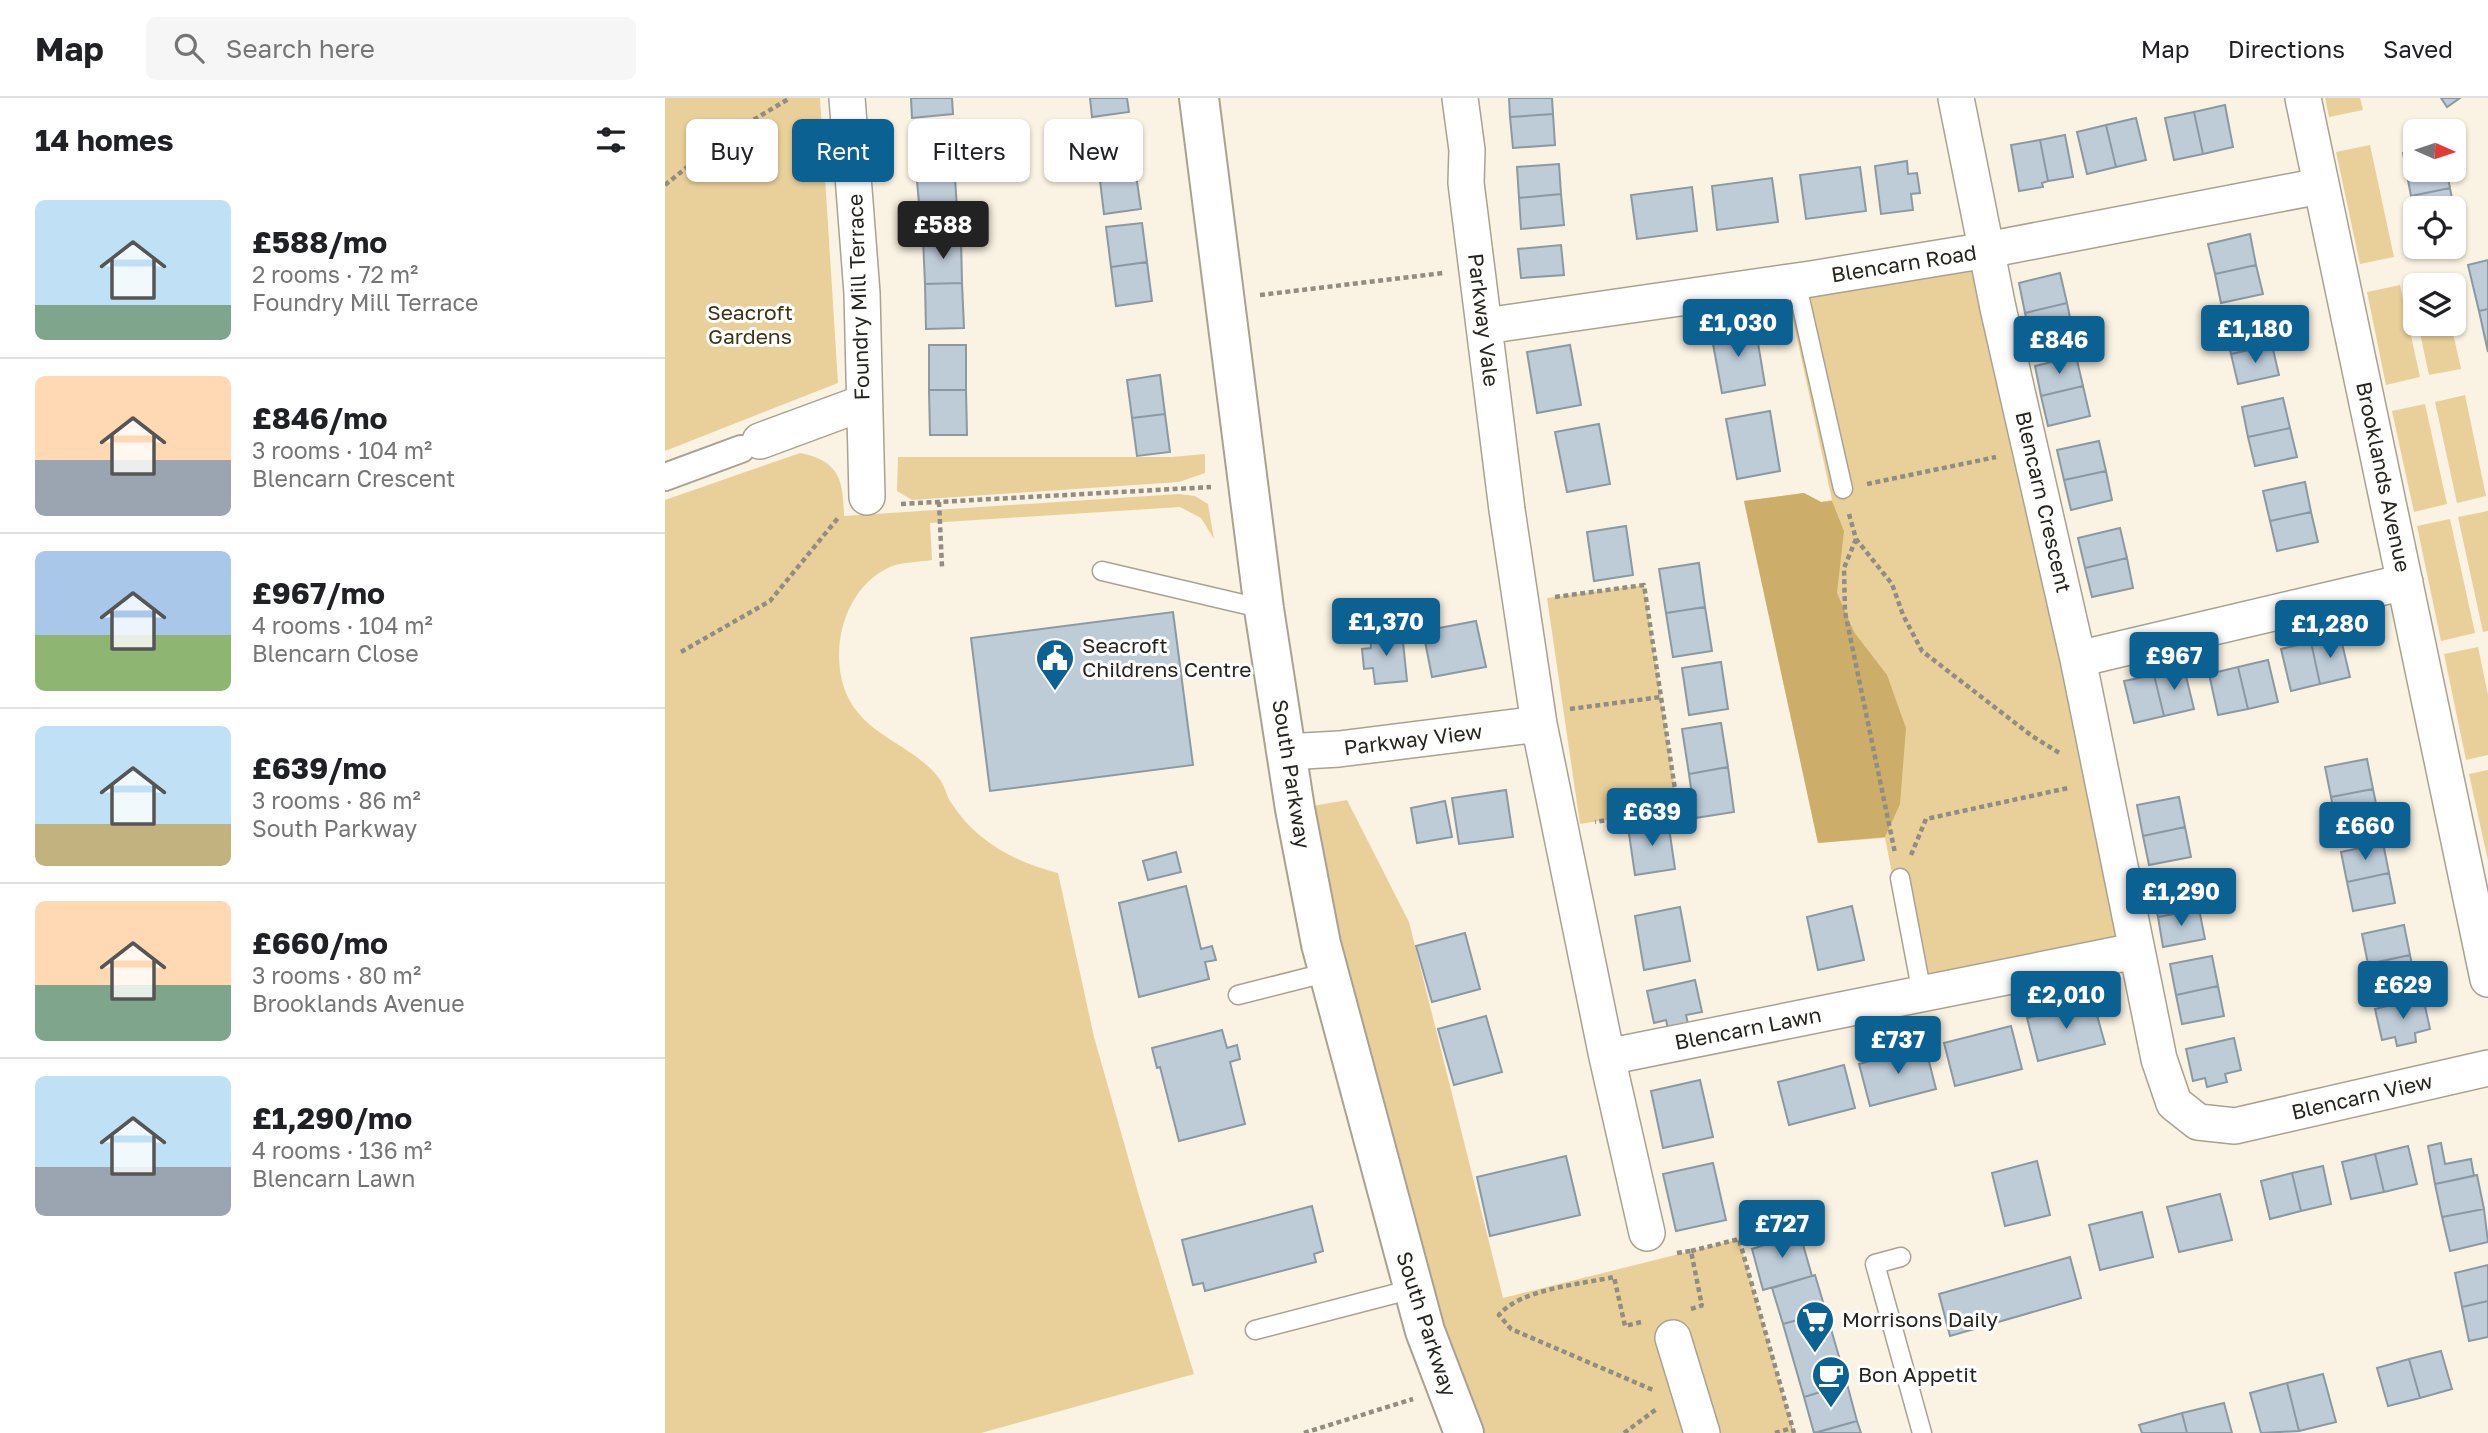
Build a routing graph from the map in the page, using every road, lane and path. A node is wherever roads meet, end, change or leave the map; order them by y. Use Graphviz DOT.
graph roads {
  1 [pos="790,98"];
  2 [pos="847,98"];
  3 [pos="1199,98"];
  4 [pos="1460,98"];
  5 [pos="1956,98"];
  6 [pos="2303,98"];
  7 [pos="665,185"];
  8 [pos="2320,186"];
  9 [pos="1987,250"];
  10 [pos="1477,269"];
  11 [pos="1796,281"];
  12 [pos="1224,299"];
  13 [pos="1485,326"];
  14 [pos="863,403"];
  15 [pos="751,445"];
  16 [pos="2031,449"];
  17 [pos="665,477"];
  18 [pos="1249,485"];
  19 [pos="1843,489"];
  20 [pos="867,497"];
  21 [pos="939,502"];
  22 [pos="1856,539"];
  23 [pos="942,567"];
  24 [pos="1102,571"];
  25 [pos="2405,582"];
  26 [pos="1521,601"];
  27 [pos="1265,609"];
  28 [pos="681,652"];
  29 [pos="2078,659"];
  30 [pos="1661,697"];
  31 [pos="1539,718"];
  32 [pos="1286,752"];
  33 [pos="2064,755"];
  34 [pos="2069,777"];
  35 [pos="1559,827"];
  36 [pos="1900,878"];
  37 [pos="2136,951"];
  38 [pos="1329,972"];
  39 [pos="2488,979"];
  40 [pos="1922,994"];
  41 [pos="1238,995"];
  42 [pos="1607,1057"];
  43 [pos="2488,1068"];
  44 [pos="1661,1237"];
  45 [pos="1691,1251"];
  46 [pos="1901,1257"];
  47 [pos="1413,1289"];
  48 [pos="1703,1305"];
  49 [pos="1667,1323"];
  50 [pos="1255,1330"];
  51 [pos="1417,1398"];
  52 [pos="1699,1421"];
  53 [pos="1793,1431"];
  54 [pos="1304,1433"];
  55 [pos="1464,1433"];
  56 [pos="1775,1433"];
  57 [pos="1922,1433"];
  1 -- 7 [label="path"];
  2 -- 14 [label="street, Foundry Mill Terrace"];
  3 -- 12 [label="street, South Parkway"];
  4 -- 10 [label="street, Parkway Vale"];
  5 -- 9 [label="street, Blencarn Crescent"];
  6 -- 8 [label="street, Brooklands Avenue"];
  8 -- 9 [label="street, Blencarn Road"];
  8 -- 25 [label="street, Brooklands Avenue"];
  9 -- 11 [label="street, Blencarn Road"];
  9 -- 16 [label="street, Blencarn Crescent"];
  10 -- 12 [label="path"];
  10 -- 13 [label="street, Parkway Vale"];
  11 -- 13 [label="street, Blencarn Road"];
  11 -- 19 [label="lane"];
  12 -- 18 [label="street, South Parkway"];
  13 -- 26 [label="street, Parkway Vale"];
  14 -- 15 [label="street"];
  14 -- 20 [label="street, Foundry Mill Terrace"];
  15 -- 17 [label="street"];
  16 -- 19 [label="path"];
  16 -- 29 [label="street, Blencarn Crescent"];
  18 -- 21 [label="path"];
  18 -- 27 [label="street, South Parkway"];
  19 -- 22 [label="path"];
  20 -- 21 [label="path"];
  20 -- 28 [label="path"];
  21 -- 23 [label="path"];
  22 -- 33 [label="path"];
  22 -- 36 [label="path"];
  24 -- 27 [label="lane"];
  25 -- 29 [label="street"];
  25 -- 39 [label="street, Brooklands Avenue"];
  26 -- 30 [label="path"];
  26 -- 31 [label="street"];
  27 -- 32 [label="street, South Parkway"];
  29 -- 37 [label="street, Blencarn Crescent"];
  30 -- 31 [label="path"];
  30 -- 35 [label="path"];
  31 -- 32 [label="street, Parkway View"];
  31 -- 35 [label="street"];
  32 -- 38 [label="street, South Parkway"];
  34 -- 36 [label="path"];
  35 -- 42 [label="street"];
  36 -- 40 [label="lane"];
  37 -- 40 [label="street, Blencarn Lawn"];
  37 -- 43 [label="street, Blencarn View"];
  38 -- 41 [label="lane"];
  38 -- 47 [label="street, South Parkway"];
  40 -- 42 [label="street, Blencarn Lawn"];
  42 -- 44 [label="street"];
  44 -- 45 [label="path"];
  45 -- 48 [label="path"];
  45 -- 53 [label="path"];
  46 -- 57 [label="lane"];
  47 -- 50 [label="lane"];
  47 -- 55 [label="street, South Parkway"];
  48 -- 49 [label="path"];
  48 -- 49 [label="path"];
  49 -- 52 [label="street"];
  49 -- 52 [label="path"];
  51 -- 54 [label="path"];
  53 -- 56 [label="path"];
}
